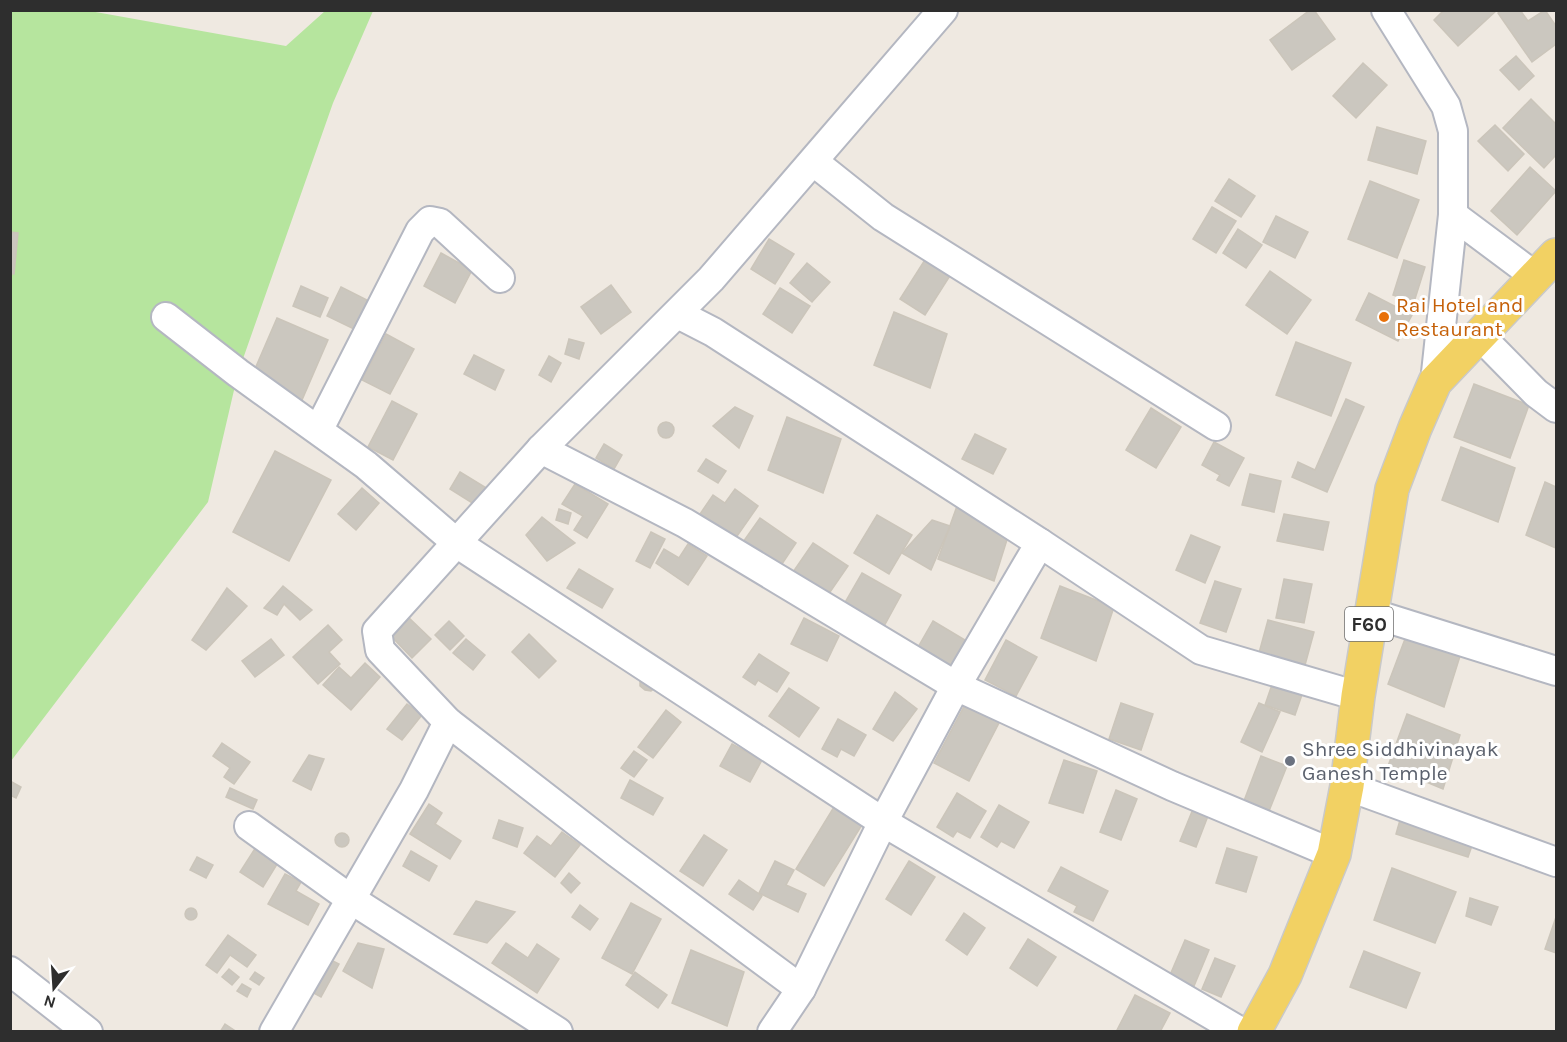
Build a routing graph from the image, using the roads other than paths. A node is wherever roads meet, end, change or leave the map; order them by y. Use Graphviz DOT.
graph roads {
  1 [pos="943,10"];
  2 [pos="1386,10"];
  3 [pos="814,162"];
  4 [pos="1453,215"];
  5 [pos="1546,266"];
  6 [pos="500,278"];
  7 [pos="678,314"];
  8 [pos="166,317"];
  9 [pos="1479,335"];
  10 [pos="1435,382"];
  11 [pos="1557,408"];
  12 [pos="1216,426"];
  13 [pos="319,429"];
  14 [pos="541,449"];
  15 [pos="1040,543"];
  16 [pos="458,544"];
  17 [pos="1371,613"];
  18 [pos="1557,671"];
  19 [pos="956,686"];
  20 [pos="1358,696"];
  21 [pos="448,722"];
  22 [pos="1347,786"];
  23 [pos="882,822"];
  24 [pos="249,826"];
  25 [pos="1334,854"];
  26 [pos="1557,862"];
  27 [pos="352,900"];
  28 [pos="10,971"];
  29 [pos="801,988"];
  30 [pos="88,1032"];
  31 [pos="274,1032"];
  32 [pos="558,1032"];
  33 [pos="772,1032"];
  34 [pos="1241,1032"];
  35 [pos="1254,1032"];
  1 -- 3 [label="street"];
  2 -- 4 [label="street"];
  3 -- 7 [label="street"];
  3 -- 12 [label="street"];
  4 -- 5 [label="street"];
  4 -- 10 [label="street"];
  5 -- 9 [label="main road, F60"];
  6 -- 13 [label="street"];
  7 -- 14 [label="street"];
  7 -- 15 [label="street"];
  8 -- 13 [label="street"];
  9 -- 10 [label="main road, F60"];
  9 -- 11 [label="street"];
  10 -- 17 [label="main road, F60"];
  13 -- 16 [label="street"];
  14 -- 16 [label="street"];
  14 -- 19 [label="street"];
  15 -- 19 [label="street"];
  15 -- 20 [label="street"];
  16 -- 21 [label="street"];
  16 -- 23 [label="street"];
  17 -- 18 [label="street"];
  17 -- 20 [label="main road, F60"];
  19 -- 23 [label="street"];
  19 -- 25 [label="street"];
  20 -- 22 [label="main road, F60"];
  21 -- 27 [label="street"];
  21 -- 29 [label="street"];
  22 -- 25 [label="main road, F60"];
  22 -- 26 [label="street"];
  23 -- 29 [label="street"];
  23 -- 34 [label="street"];
  24 -- 27 [label="street"];
  25 -- 35 [label="main road, F60"];
  27 -- 31 [label="street"];
  27 -- 32 [label="street"];
  28 -- 30 [label="street"];
  29 -- 33 [label="street"];
}
